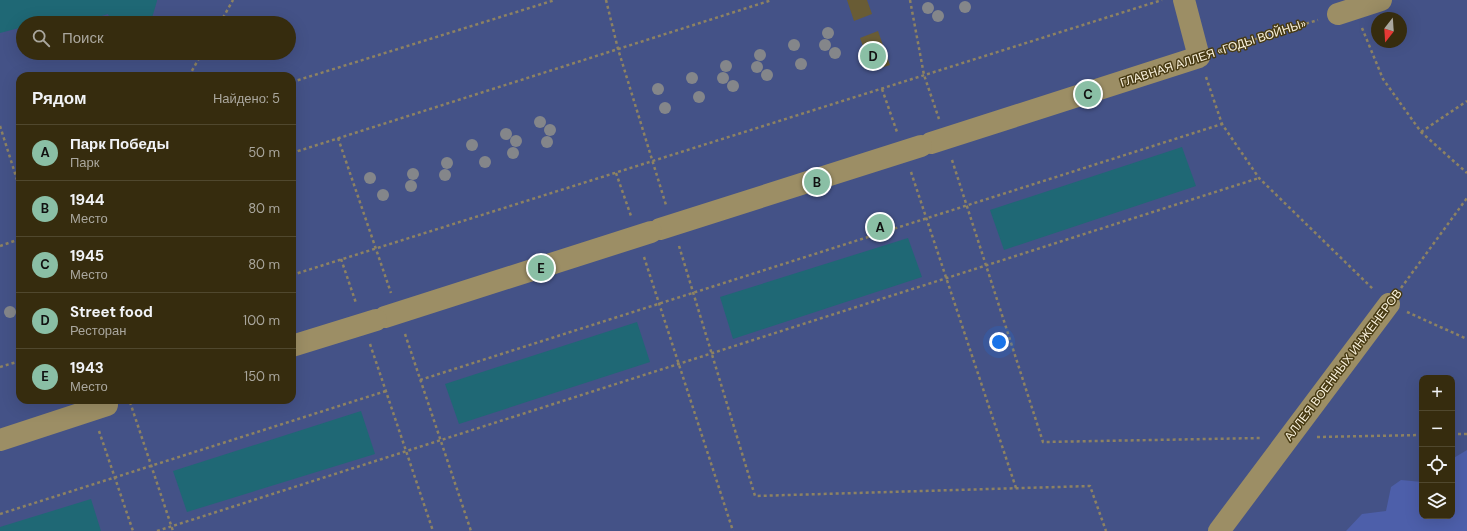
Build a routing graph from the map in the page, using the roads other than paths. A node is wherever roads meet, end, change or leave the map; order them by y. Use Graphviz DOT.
graph roads {
  1 [pos="1184,0"];
  2 [pos="1381,0"];
  3 [pos="1346,11"];
  4 [pos="1389,304"];
  5 [pos="296,345"];
  6 [pos="114,404"];
  7 [pos="0,440"];
  8 [pos="1219,531"];
  1 -- 5 [label="street, ГЛАВНАЯ АЛЛЕЯ «ГОДЫ ВОЙНЫ»"];
  2 -- 3 [label="street"];
  4 -- 8 [label="street, АЛЛЕЯ ВОЕННЫХ ИНЖЕНЕРОВ"];
  6 -- 7 [label="street"];
}
